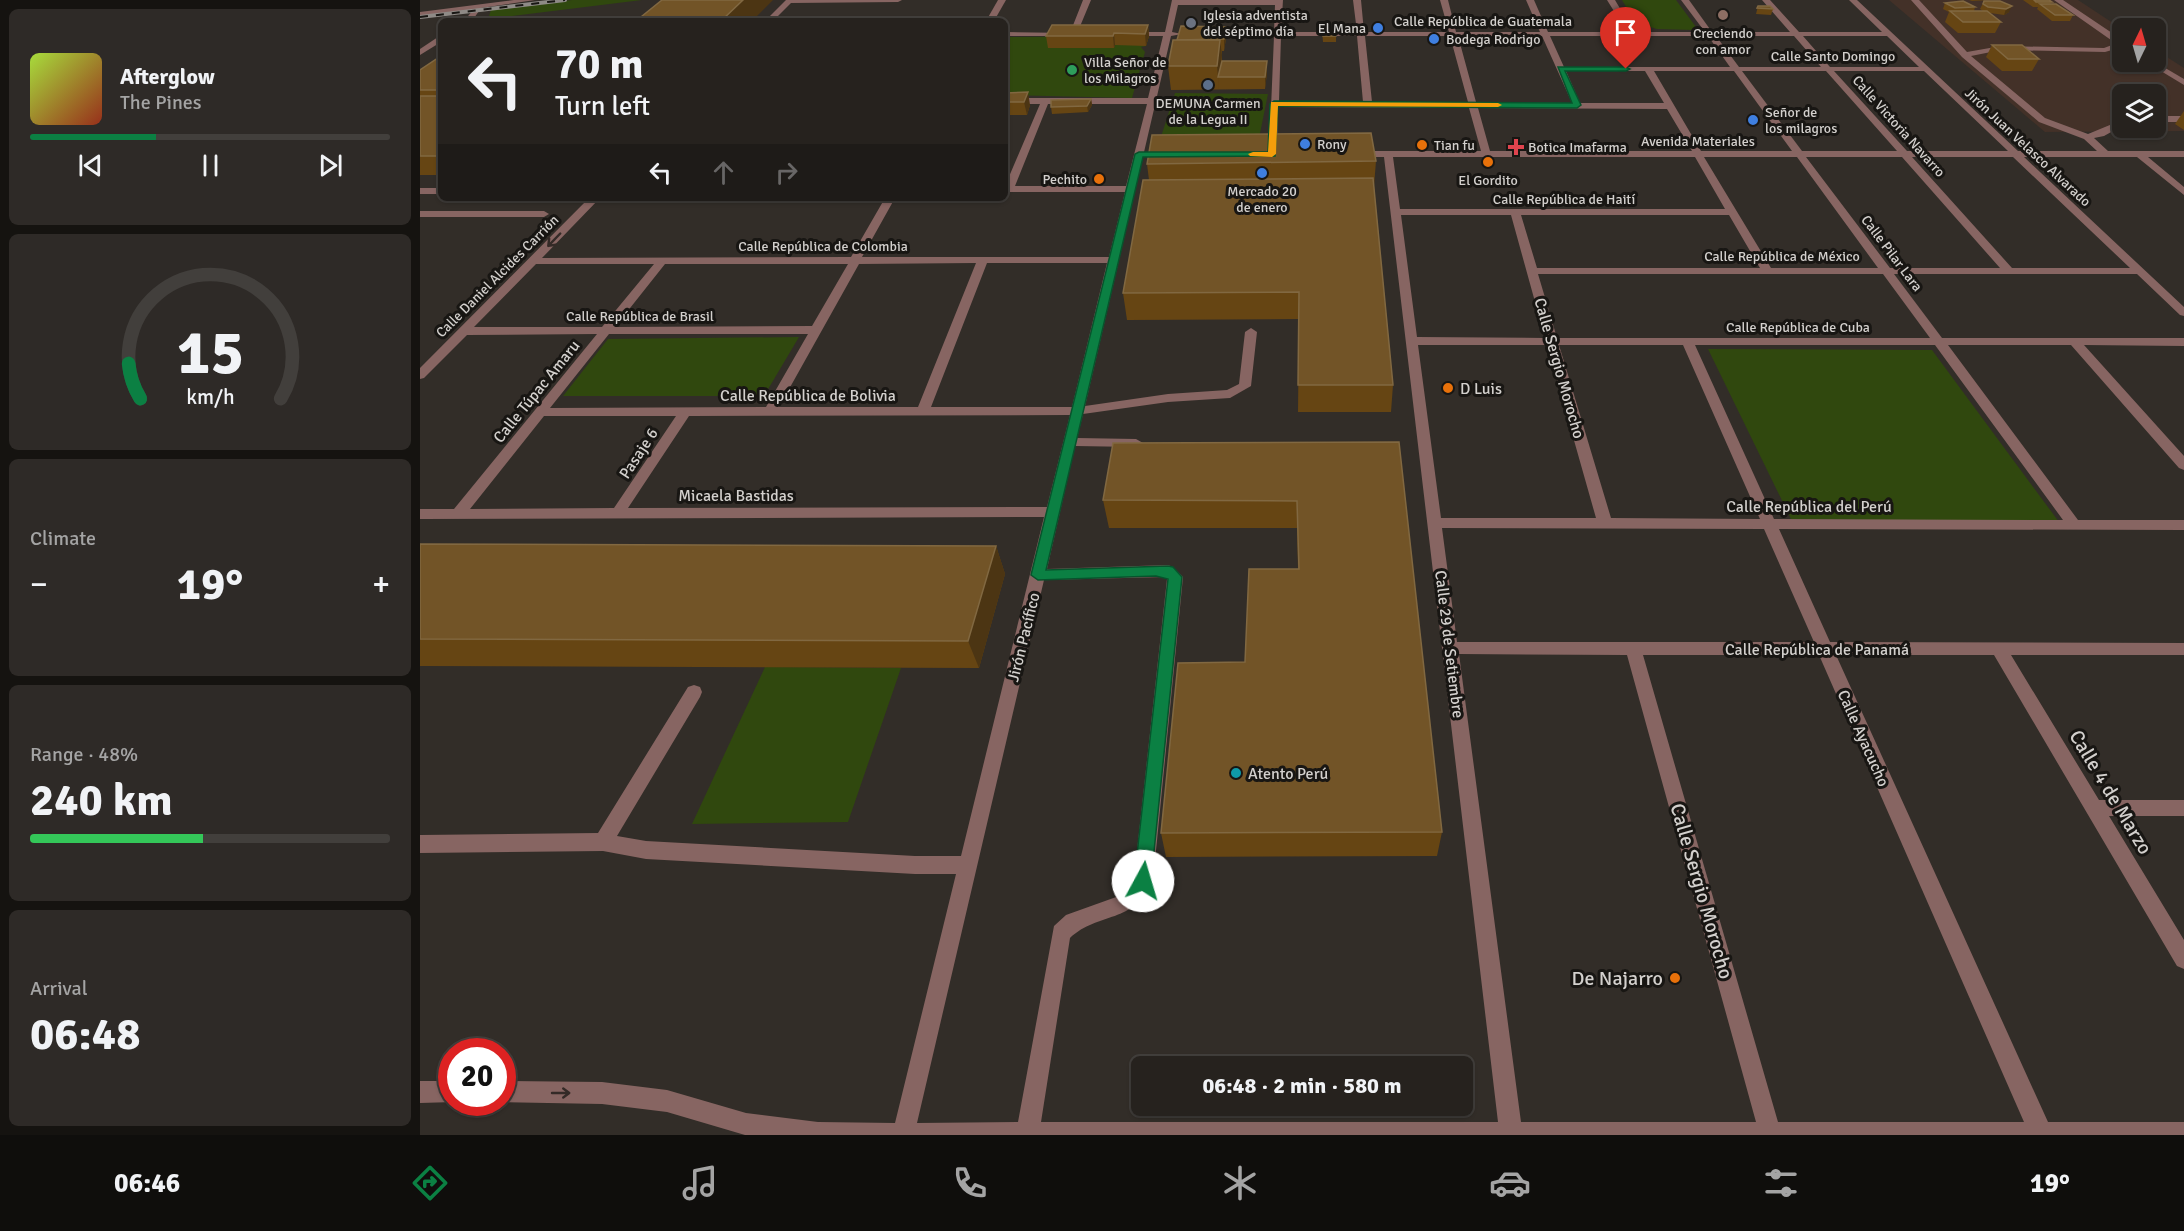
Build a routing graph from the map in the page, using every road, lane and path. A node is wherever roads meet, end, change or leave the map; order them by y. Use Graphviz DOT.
graph roads {
  1 [pos="531,0"];
  2 [pos="789,0"];
  3 [pos="898,0"];
  4 [pos="1002,0"];
  5 [pos="1087,0"];
  6 [pos="1357,0"];
  7 [pos="1444,0"];
  8 [pos="1530,0"];
  9 [pos="1611,0"];
  10 [pos="1685,0"];
  11 [pos="1766,0"];
  12 [pos="1853,0"];
  13 [pos="1915,0"];
  14 [pos="2058,0"];
  15 [pos="1176,2"];
  16 [pos="1279,2"];
  17 [pos="479,6"];
  18 [pos="420,14"];
  19 [pos="470,18"];
  20 [pos="772,18"];
  21 [pos="992,18"];
  22 [pos="1008,34"];
  23 [pos="1073,34"];
  24 [pos="1085,34"];
  25 [pos="1120,34"];
  26 [pos="1168,34"];
  27 [pos="1190,34"];
  28 [pos="1201,34"];
  29 [pos="1277,34"];
  30 [pos="1361,34"];
  31 [pos="1453,34"];
  32 [pos="1546,34"];
  33 [pos="1632,34"];
  34 [pos="1711,34"];
  35 [pos="1797,34"];
  36 [pos="1889,34"];
  37 [pos="2112,37"];
  38 [pos="438,41"];
  39 [pos="2112,49"];
  40 [pos="420,53"];
  41 [pos="1965,55"];
  42 [pos="1561,69"];
  43 [pos="1648,69"];
  44 [pos="1737,69"];
  45 [pos="1828,69"];
  46 [pos="1926,69"];
  47 [pos="2166,72"];
  48 [pos="2184,83"];
  49 [pos="1008,101"];
  50 [pos="1046,101"];
  51 [pos="1152,101"];
  52 [pos="1274,104"];
  53 [pos="1368,104"];
  54 [pos="1472,105"];
  55 [pos="1577,105"];
  56 [pos="1670,106"];
  57 [pos="2166,119"];
  58 [pos="2184,119"];
  59 [pos="2112,128"];
  60 [pos="2087,137"];
  61 [pos="1260,154"];
  62 [pos="1272,154"];
  63 [pos="1284,154"];
  64 [pos="1342,154"];
  65 [pos="1388,154"];
  66 [pos="1486,154"];
  67 [pos="1698,154"];
  68 [pos="1800,154"];
  69 [pos="1904,154"];
  70 [pos="2106,154"];
  71 [pos="2139,154"];
  72 [pos="2184,154"];
  73 [pos="2016,155"];
  74 [pos="1008,187"];
  75 [pos="1008,189"];
  76 [pos="1131,189"];
  77 [pos="438,190"];
  78 [pos="420,191"];
  79 [pos="2184,192"];
  80 [pos="592,201"];
  81 [pos="888,201"];
  82 [pos="1396,212"];
  83 [pos="1515,212"];
  84 [pos="1732,212"];
  85 [pos="420,214"];
  86 [pos="544,214"];
  87 [pos="983,260"];
  88 [pos="1113,260"];
  89 [pos="534,261"];
  90 [pos="662,261"];
  91 [pos="855,261"];
  92 [pos="1532,271"];
  93 [pos="1767,271"];
  94 [pos="1886,271"];
  95 [pos="2009,271"];
  96 [pos="2140,271"];
  97 [pos="2184,313"];
  98 [pos="816,330"];
  99 [pos="464,331"];
  100 [pos="606,331"];
  101 [pos="1251,332"];
  102 [pos="1412,341"];
  103 [pos="1552,342"];
  104 [pos="1688,342"];
  105 [pos="1939,342"];
  106 [pos="2074,342"];
  107 [pos="2184,342"];
  108 [pos="420,375"];
  109 [pos="923,411"];
  110 [pos="1077,411"];
  111 [pos="540,412"];
  112 [pos="685,412"];
  113 [pos="770,412"];
  114 [pos="1070,442"];
  115 [pos="1152,443"];
  116 [pos="2184,465"];
  117 [pos="1053,512"];
  118 [pos="618,513"];
  119 [pos="420,514"];
  120 [pos="458,514"];
  121 [pos="1434,523"];
  122 [pos="1605,524"];
  123 [pos="1769,524"];
  124 [pos="2074,524"];
  125 [pos="2184,525"];
  126 [pos="1038,575"];
  127 [pos="1450,648"];
  128 [pos="1633,648"];
  129 [pos="1824,648"];
  130 [pos="1999,649"];
  131 [pos="2184,650"];
  132 [pos="694,692"];
  133 [pos="2094,808"];
  134 [pos="2184,808"];
  135 [pos="603,842"];
  136 [pos="420,844"];
  137 [pos="968,865"];
  138 [pos="2184,959"];
  139 [pos="420,1092"];
  140 [pos="438,1092"];
  141 [pos="516,1092"];
  142 [pos="1028,1133"];
  143 [pos="1511,1133"];
  144 [pos="1770,1133"];
  145 [pos="2184,1133"];
  146 [pos="903,1134"];
  147 [pos="2040,1134"];
  1 -- 17 [label="street"];
  2 -- 3 [label="street"];
  2 -- 20 [label="street"];
  4 -- 21 [label="street"];
  5 -- 23 [label="street"];
  6 -- 30 [label="street"];
  7 -- 31 [label="street"];
  8 -- 32 [label="street"];
  9 -- 33 [label="street"];
  10 -- 34 [label="street, Calle Pilar Lara"];
  11 -- 35 [label="street, Calle Victoria Navarro"];
  12 -- 36 [label="street, Jirón Juan Velasco Alvarado"];
  13 -- 41 [label="street"];
  14 -- 37 [label="street"];
  15 -- 16 [label="street"];
  15 -- 26 [label="street, Jirón Pacífico"];
  16 -- 29 [label="street"];
  17 -- 18 [label="street"];
  17 -- 19 [label="street"];
  22 -- 23 [label="street"];
  23 -- 24 [label="street"];
  25 -- 26 [label="street"];
  26 -- 27 [label="street"];
  26 -- 51 [label="street, Jirón Pacífico"];
  28 -- 29 [label="street, Calle República de Guatemala"];
  29 -- 30 [label="street, Calle República de Guatemala"];
  29 -- 52 [label="street"];
  30 -- 31 [label="street, Calle República de Guatemala"];
  30 -- 53 [label="street"];
  31 -- 32 [label="street, Calle República de Guatemala"];
  31 -- 54 [label="street"];
  32 -- 33 [label="street, Calle República de Guatemala"];
  32 -- 42 [label="street"];
  33 -- 34 [label="street, Calle República de Guatemala"];
  34 -- 35 [label="street, Calle República de Guatemala"];
  34 -- 44 [label="street, Calle Pilar Lara"];
  35 -- 36 [label="street, Calle República de Guatemala"];
  35 -- 45 [label="street, Calle Victoria Navarro"];
  36 -- 46 [label="street, Jirón Juan Velasco Alvarado"];
  38 -- 40 [label="street"];
  39 -- 41 [label="street"];
  41 -- 60 [label="street"];
  42 -- 43 [label="street, Calle Santo Domingo"];
  42 -- 55 [label="street"];
  43 -- 44 [label="street, Calle Santo Domingo"];
  43 -- 56 [label="street"];
  44 -- 45 [label="street, Calle Santo Domingo"];
  44 -- 68 [label="street, Calle Pilar Lara"];
  45 -- 46 [label="street, Calle Santo Domingo"];
  45 -- 69 [label="street, Calle Victoria Navarro"];
  46 -- 73 [label="street, Jirón Juan Velasco Alvarado"];
  47 -- 48 [label="street"];
  49 -- 50 [label="street"];
  50 -- 51 [label="street"];
  50 -- 74 [label="street"];
  51 -- 76 [label="street, Jirón Pacífico"];
  52 -- 53 [label="street"];
  52 -- 62 [label="street"];
  53 -- 54 [label="street"];
  54 -- 55 [label="street"];
  54 -- 66 [label="street"];
  55 -- 56 [label="street"];
  56 -- 67 [label="street"];
  57 -- 58 [label="street"];
  59 -- 60 [label="street"];
  60 -- 70 [label="street"];
  61 -- 62 [label="street"];
  62 -- 63 [label="street"];
  64 -- 65 [label="street, Avenida Materiales"];
  65 -- 66 [label="street, Avenida Materiales"];
  65 -- 82 [label="street, Calle 29 de Setiembre"];
  66 -- 67 [label="street, Avenida Materiales"];
  67 -- 68 [label="street, Avenida Materiales"];
  67 -- 84 [label="street"];
  68 -- 69 [label="street, Avenida Materiales"];
  68 -- 94 [label="street, Calle Pilar Lara"];
  69 -- 73 [label="street, Avenida Materiales"];
  69 -- 95 [label="street, Calle Victoria Navarro"];
  70 -- 71 [label="street, Avenida Materiales"];
  70 -- 73 [label="street, Avenida Materiales"];
  71 -- 72 [label="street, Avenida Materiales"];
  71 -- 79 [label="street"];
  73 -- 96 [label="street, Jirón Juan Velasco Alvarado"];
  75 -- 76 [label="street"];
  76 -- 88 [label="street, Jirón Pacífico"];
  77 -- 78 [label="street"];
  80 -- 89 [label="street, Calle Daniel Alcides Carrión, one-way"];
  81 -- 91 [label="street"];
  82 -- 83 [label="street, Calle República de Haití"];
  82 -- 102 [label="street, Calle 29 de Setiembre"];
  83 -- 84 [label="street, Calle República de Haití"];
  83 -- 92 [label="street, Calle Sergio Morocho"];
  84 -- 93 [label="street"];
  85 -- 86 [label="street"];
  87 -- 88 [label="street, Calle República de Colombia"];
  87 -- 91 [label="street, Calle República de Colombia"];
  87 -- 109 [label="street"];
  88 -- 110 [label="street, Jirón Pacífico"];
  89 -- 90 [label="street, Calle República de Colombia"];
  89 -- 99 [label="street, Calle Daniel Alcides Carrión"];
  90 -- 91 [label="street, Calle República de Colombia"];
  90 -- 100 [label="street, Calle Túpac Amaru"];
  91 -- 98 [label="street"];
  92 -- 93 [label="street, Calle República de México"];
  92 -- 103 [label="street, Calle Sergio Morocho"];
  93 -- 94 [label="street, Calle República de México"];
  94 -- 95 [label="street, Calle República de México"];
  94 -- 105 [label="street, Calle Pilar Lara"];
  95 -- 96 [label="street, Calle República de México"];
  96 -- 97 [label="street, Jirón Juan Velasco Alvarado"];
  98 -- 100 [label="street, Calle República de Brasil"];
  98 -- 113 [label="street"];
  99 -- 100 [label="street, Calle República de Brasil"];
  99 -- 108 [label="street, Calle Daniel Alcides Carrión"];
  100 -- 111 [label="street, Calle Túpac Amaru"];
  101 -- 110 [label="street, Calle República de Bolivia"];
  102 -- 103 [label="street, Calle República de Cuba"];
  102 -- 121 [label="street, Calle 29 de Setiembre"];
  103 -- 104 [label="street, Calle República de Cuba"];
  103 -- 122 [label="street, Calle Sergio Morocho"];
  104 -- 105 [label="street, Calle República de Cuba"];
  104 -- 123 [label="street, Calle Ayacucho"];
  105 -- 106 [label="street, Calle República de Cuba"];
  105 -- 124 [label="street, Calle Pilar Lara"];
  106 -- 107 [label="street, Calle República de Cuba"];
  106 -- 116 [label="street"];
  109 -- 110 [label="street, Calle República de Bolivia"];
  109 -- 113 [label="street, Calle República de Bolivia"];
  110 -- 114 [label="street, Jirón Pacífico"];
  111 -- 112 [label="street, Calle República de Bolivia"];
  111 -- 120 [label="street, Calle Túpac Amaru"];
  112 -- 113 [label="street, Calle República de Bolivia"];
  112 -- 118 [label="street, Pasaje 6"];
  114 -- 115 [label="street"];
  114 -- 117 [label="street, Jirón Pacífico"];
  117 -- 118 [label="street, Micaela Bastidas"];
  117 -- 126 [label="street, Jirón Pacífico"];
  118 -- 120 [label="street, Micaela Bastidas"];
  119 -- 120 [label="street, Micaela Bastidas"];
  121 -- 122 [label="street, Calle República del Perú"];
  121 -- 127 [label="street, Calle 29 de Setiembre"];
  122 -- 123 [label="street, Calle República del Perú"];
  123 -- 124 [label="street, Calle República del Perú"];
  123 -- 129 [label="street, Calle Ayacucho"];
  124 -- 125 [label="street, Calle República del Perú"];
  126 -- 137 [label="street, Jirón Pacífico"];
  126 -- 142 [label="street"];
  127 -- 128 [label="street, Calle República de Panamá"];
  127 -- 143 [label="street, Calle 29 de Setiembre"];
  128 -- 129 [label="street, Calle República de Panamá"];
  128 -- 144 [label="street, Calle Sergio Morocho"];
  129 -- 130 [label="street, Calle República de Panamá"];
  129 -- 147 [label="street, Calle Ayacucho"];
  130 -- 131 [label="street, Calle República de Panamá"];
  130 -- 133 [label="street, Calle 4 de Marzo"];
  132 -- 135 [label="street"];
  133 -- 134 [label="street"];
  133 -- 138 [label="street, Calle 4 de Marzo"];
  135 -- 136 [label="street"];
  135 -- 137 [label="street"];
  137 -- 146 [label="street, Jirón Pacífico"];
  139 -- 140 [label="street"];
  141 -- 146 [label="street, one-way"];
  142 -- 143 [label="street"];
  142 -- 146 [label="street"];
  143 -- 144 [label="street"];
  144 -- 147 [label="street"];
  145 -- 147 [label="street"];
}
